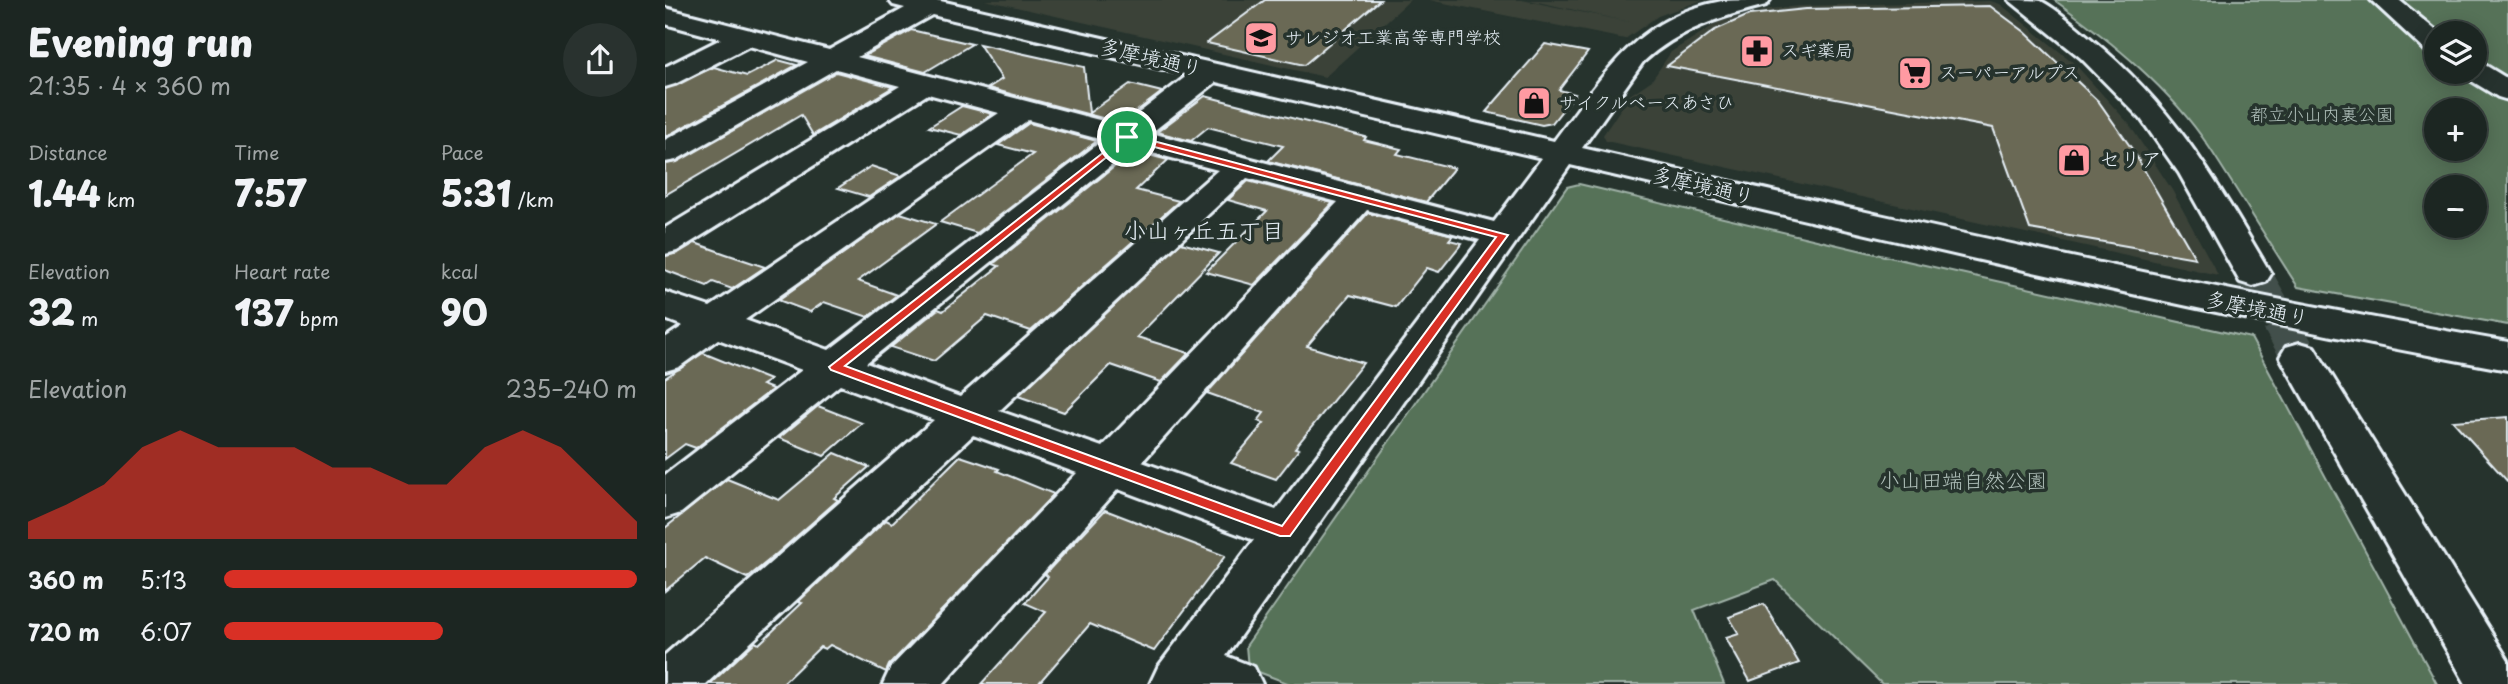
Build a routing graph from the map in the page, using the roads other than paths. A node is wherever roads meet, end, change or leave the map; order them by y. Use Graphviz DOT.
graph roads {
  1 [pos="1757,0"];
  2 [pos="2022,0"];
  3 [pos="2384,0"];
  4 [pos="916,3"];
  5 [pos="665,17"];
  6 [pos="2424,35"];
  7 [pos="746,37"];
  8 [pos="832,60"];
  9 [pos="1210,72"];
  10 [pos="665,78"];
  11 [pos="2487,78"];
  12 [pos="924,84"];
  13 [pos="2508,91"];
  14 [pos="1023,110"];
  15 [pos="1127,137"];
  16 [pos="665,153"];
  17 [pos="1562,154"];
  18 [pos="1241,167"];
  19 [pos="1360,198"];
  20 [pos="1503,235"];
  21 [pos="665,243"];
  22 [pos="2253,274"];
  23 [pos="665,304"];
  24 [pos="715,323"];
  25 [pos="2508,356"];
  26 [pos="665,357"];
  27 [pos="2300,357"];
  28 [pos="835,367"];
  29 [pos="967,415"];
  30 [pos="1110,468"];
  31 [pos="665,500"];
  32 [pos="1285,532"];
  33 [pos="1183,675"];
  34 [pos="670,684"];
  35 [pos="909,684"];
  36 [pos="1235,684"];
  37 [pos="2494,684"];
  1 -- 17 [label="street"];
  2 -- 22 [label="street"];
  3 -- 6 [label="street"];
  4 -- 8 [label="street"];
  4 -- 9 [label="street, 多摩境通り"];
  5 -- 7 [label="street"];
  7 -- 8 [label="street"];
  7 -- 10 [label="street"];
  8 -- 12 [label="street"];
  8 -- 16 [label="street"];
  9 -- 15 [label="street"];
  9 -- 17 [label="street, 多摩境通り"];
  11 -- 13 [label="street"];
  12 -- 14 [label="street"];
  12 -- 21 [label="street"];
  14 -- 15 [label="street"];
  14 -- 24 [label="street"];
  15 -- 18 [label="street"];
  15 -- 28 [label="street"];
  17 -- 20 [label="street"];
  17 -- 25 [label="street, 多摩境通り"];
  18 -- 19 [label="street"];
  18 -- 29 [label="street"];
  19 -- 20 [label="street"];
  19 -- 30 [label="street"];
  20 -- 32 [label="street"];
  23 -- 24 [label="street"];
  24 -- 26 [label="street"];
  24 -- 28 [label="street"];
  27 -- 37 [label="street"];
  28 -- 29 [label="street"];
  28 -- 31 [label="street"];
  29 -- 30 [label="street"];
  29 -- 34 [label="street"];
  30 -- 32 [label="street"];
  30 -- 35 [label="street"];
  32 -- 33 [label="street"];
  33 -- 36 [label="street"];
}
